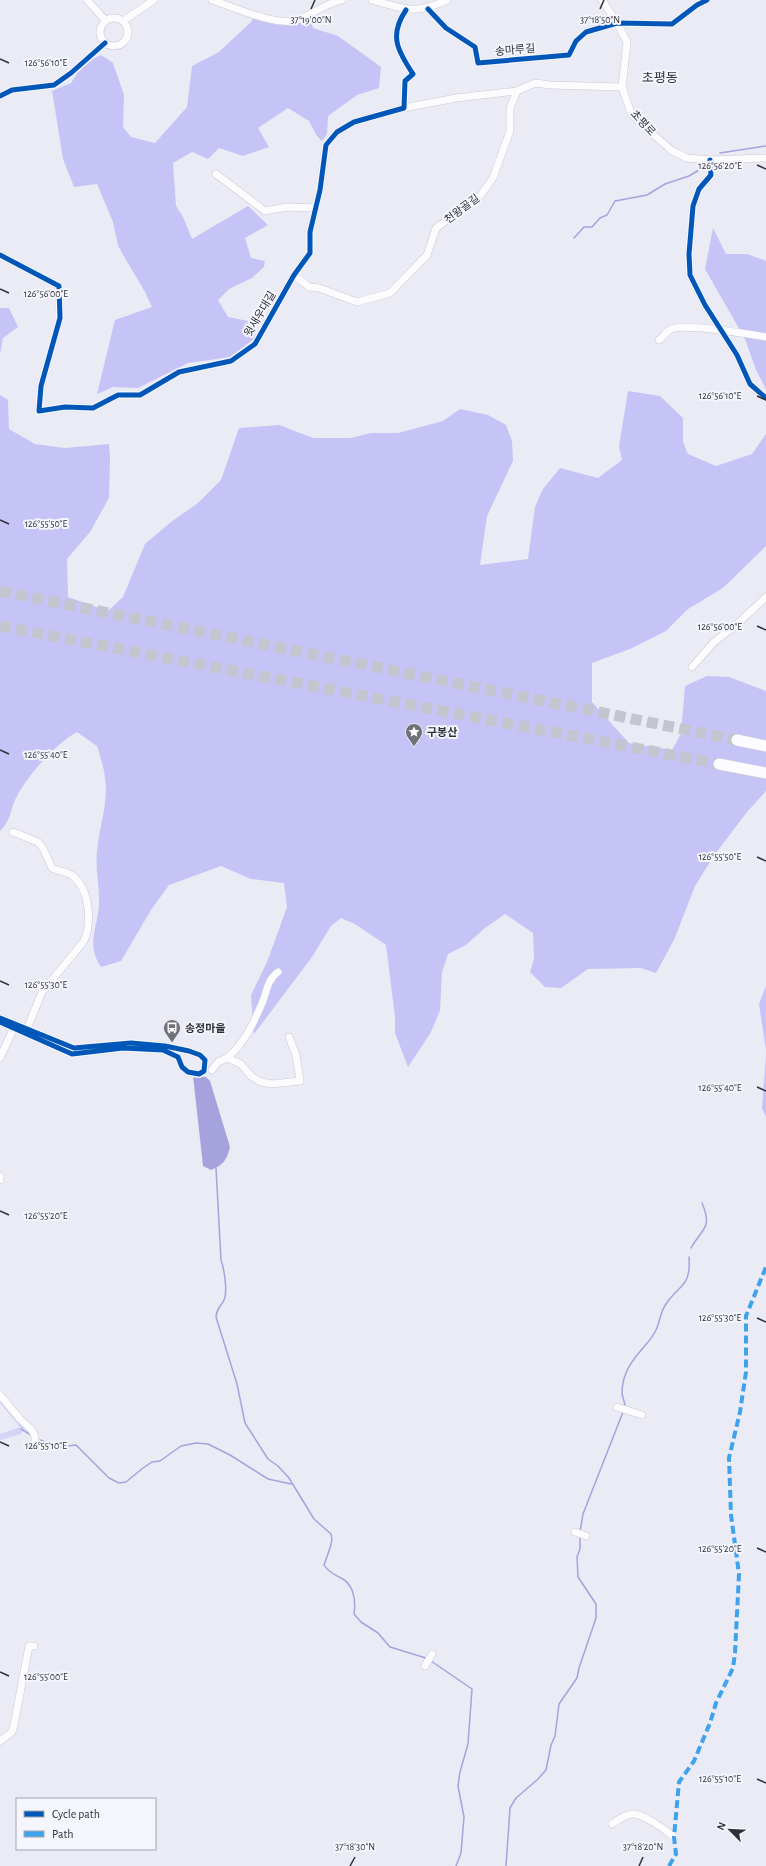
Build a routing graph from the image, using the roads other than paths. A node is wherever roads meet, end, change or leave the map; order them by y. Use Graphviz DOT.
graph roads {
  1 [pos="87,0"];
  2 [pos="154,0"];
  3 [pos="212,0"];
  4 [pos="342,0"];
  5 [pos="372,0"];
  6 [pos="447,0"];
  7 [pos="602,0"];
  8 [pos="707,0"];
  9 [pos="428,9"];
  10 [pos="406,10"];
  11 [pos="106,21"];
  12 [pos="125,23"];
  13 [pos="617,23"];
  14 [pos="105,43"];
  15 [pos="622,87"];
  16 [pos="517,91"];
  17 [pos="0,96"];
  18 [pos="404,108"];
  19 [pos="766,158"];
  20 [pos="710,160"];
  21 [pos="216,174"];
  22 [pos="316,208"];
  23 [pos="0,255"];
  24 [pos="294,275"];
  25 [pos="722,331"];
  26 [pos="766,337"];
  27 [pos="660,340"];
  28 [pos="766,398"];
  29 [pos="766,597"];
  30 [pos="692,667"];
  31 [pos="737,740"];
  32 [pos="766,746"];
  33 [pos="719,764"];
  34 [pos="766,772"];
  35 [pos="12,832"];
  36 [pos="278,972"];
  37 [pos="0,1018"];
  38 [pos="0,1022"];
  39 [pos="14,1026"];
  40 [pos="26,1029"];
  41 [pos="289,1036"];
  42 [pos="0,1058"];
  43 [pos="227,1058"];
  44 [pos="212,1070"];
  45 [pos="0,1176"];
  46 [pos="0,1180"];
  47 [pos="0,1395"];
  48 [pos="617,1407"];
  49 [pos="642,1415"];
  50 [pos="35,1443"];
  51 [pos="575,1532"];
  52 [pos="586,1536"];
  53 [pos="34,1646"];
  54 [pos="432,1654"];
  55 [pos="425,1666"];
  56 [pos="0,1741"];
  57 [pos="612,1824"];
  58 [pos="674,1837"];
  1 -- 11 [label="street"];
  2 -- 12 [label="street"];
  3 -- 4 [label="street"];
  5 -- 10 [label="street"];
  6 -- 9 [label="street"];
  7 -- 13 [label="street, 초평로"];
  8 -- 13 [label="street"];
  9 -- 10 [label="street"];
  9 -- 13 [label="street, 송마루길"];
  10 -- 18 [label="street"];
  11 -- 12 [label="street"];
  11 -- 14 [label="street"];
  12 -- 14 [label="street"];
  13 -- 15 [label="street, 초평로"];
  14 -- 17 [label="street"];
  15 -- 16 [label="street"];
  15 -- 20 [label="street, 초평로"];
  16 -- 18 [label="street, 윗새우대길"];
  16 -- 24 [label="street, 천왕골길"];
  18 -- 22 [label="street, 윗새우대길"];
  19 -- 20 [label="street, 초평로"];
  20 -- 25 [label="street"];
  21 -- 22 [label="street"];
  22 -- 24 [label="street, 윗새우대길"];
  23 -- 24 [label="street, 윗새우대길"];
  25 -- 26 [label="street"];
  25 -- 27 [label="street"];
  25 -- 28 [label="street"];
  29 -- 30 [label="street"];
  31 -- 32 [label="highway"];
  33 -- 34 [label="highway"];
  35 -- 40 [label="street"];
  36 -- 43 [label="street"];
  37 -- 39 [label="street"];
  38 -- 39 [label="street"];
  39 -- 40 [label="street"];
  39 -- 40 [label="street"];
  39 -- 42 [label="street"];
  41 -- 43 [label="street"];
  43 -- 44 [label="street"];
  45 -- 46 [label="street"];
  47 -- 50 [label="street"];
  48 -- 49 [label="street"];
  51 -- 52 [label="street"];
  53 -- 56 [label="street"];
  54 -- 55 [label="street"];
  57 -- 58 [label="street"];
}
